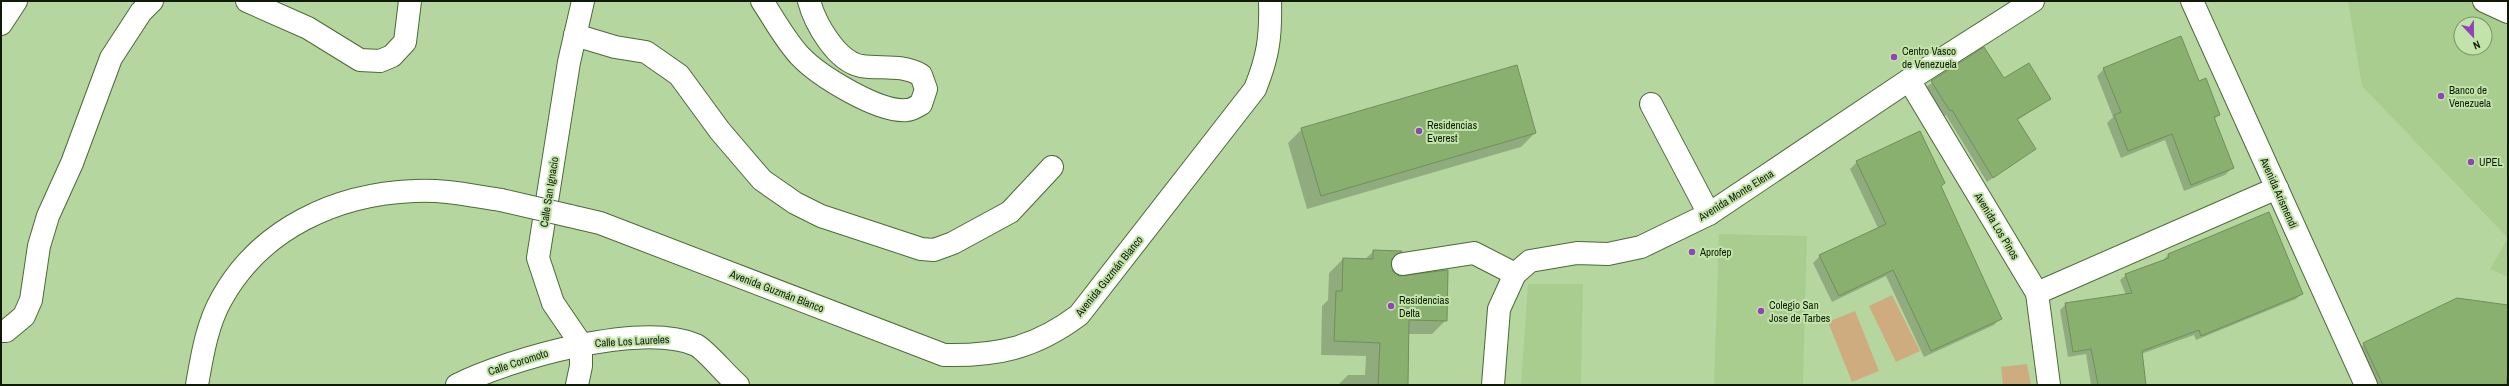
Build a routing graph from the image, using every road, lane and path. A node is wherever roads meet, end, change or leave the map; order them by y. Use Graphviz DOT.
graph roads {
  1 [pos="16,1"];
  2 [pos="152,1"];
  3 [pos="247,1"];
  4 [pos="410,1"];
  5 [pos="583,1"];
  6 [pos="762,1"];
  7 [pos="809,1"];
  8 [pos="1270,1"];
  9 [pos="2033,1"];
  10 [pos="2192,1"];
  11 [pos="2484,1"];
  12 [pos="2508,12"];
  13 [pos="1,24"];
  14 [pos="575,34"];
  15 [pos="1909,80"];
  16 [pos="1651,104"];
  17 [pos="1052,167"];
  18 [pos="2277,188"];
  19 [pos="1709,214"];
  20 [pos="1403,264"];
  21 [pos="1515,274"];
  22 [pos="2037,293"];
  23 [pos="3,329"];
  24 [pos="581,344"];
  25 [pos="197,385"];
  26 [pos="457,385"];
  27 [pos="577,385"];
  28 [pos="738,385"];
  29 [pos="1493,385"];
  30 [pos="2049,385"];
  31 [pos="2366,385"];
  1 -- 13 [label="main road"];
  2 -- 23 [label="main road"];
  3 -- 4 [label="main road"];
  5 -- 14 [label="main road, Calle San Ignacio"];
  6 -- 7 [label="main road"];
  8 -- 25 [label="main road, Avenida Guzmán Blanco, bridge"];
  9 -- 15 [label="main road, Avenida Monte Elena"];
  10 -- 18 [label="main road, Avenida Arismendi"];
  11 -- 12 [label="main road"];
  14 -- 17 [label="main road"];
  14 -- 24 [label="main road, Calle San Ignacio"];
  15 -- 19 [label="main road, Avenida Monte Elena"];
  15 -- 22 [label="main road, Avenida Los Pinos"];
  16 -- 19 [label="main road"];
  18 -- 22 [label="main road"];
  18 -- 31 [label="main road, Avenida Arismendi"];
  19 -- 21 [label="main road, Avenida Monte Elena"];
  20 -- 21 [label="main road"];
  21 -- 29 [label="main road, Avenida Monte Elena"];
  22 -- 30 [label="main road, Avenida Los Pinos"];
  24 -- 26 [label="main road, Calle Coromoto"];
  24 -- 27 [label="main road"];
  24 -- 28 [label="main road, Calle Los Laureles"];
}
